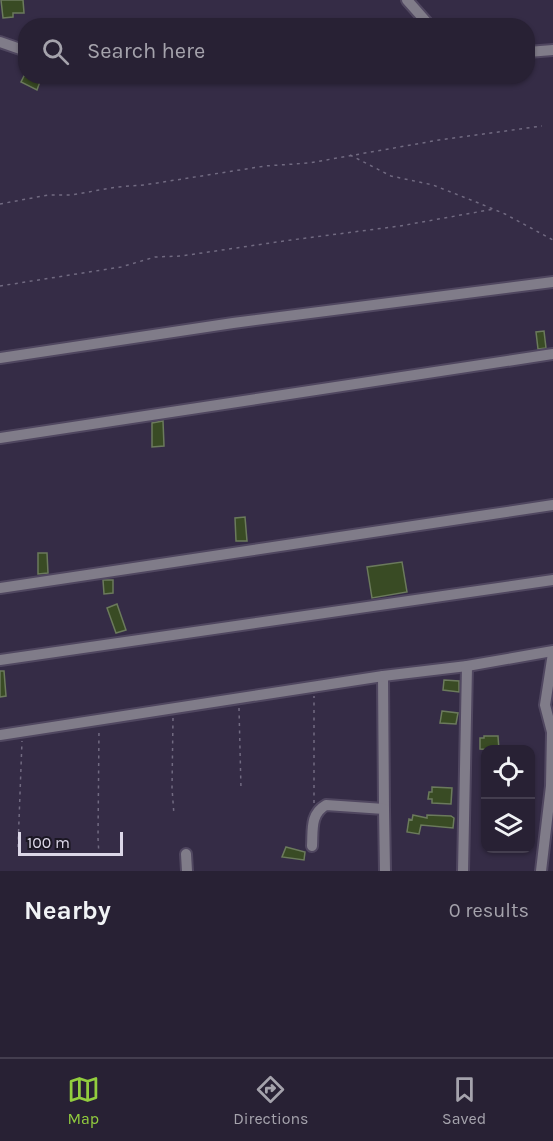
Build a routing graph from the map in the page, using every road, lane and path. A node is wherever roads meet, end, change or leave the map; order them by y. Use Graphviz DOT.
graph roads {
  1 [pos="407,0"];
  2 [pos="423,18"];
  3 [pos="0,42"];
  4 [pos="18,48"];
  5 [pos="553,50"];
  6 [pos="535,51"];
  7 [pos="542,126"];
  8 [pos="349,155"];
  9 [pos="0,204"];
  10 [pos="494,209"];
  11 [pos="553,240"];
  12 [pos="553,282"];
  13 [pos="0,286"];
  14 [pos="553,354"];
  15 [pos="0,358"];
  16 [pos="0,438"];
  17 [pos="553,505"];
  18 [pos="553,580"];
  19 [pos="0,588"];
  20 [pos="553,652"];
  21 [pos="0,660"];
  22 [pos="467,666"];
  23 [pos="383,676"];
  24 [pos="314,686"];
  25 [pos="239,698"];
  26 [pos="173,708"];
  27 [pos="99,720"];
  28 [pos="22,732"];
  29 [pos="0,735"];
  30 [pos="241,789"];
  31 [pos="384,809"];
  32 [pos="174,815"];
  33 [pos="313,818"];
  34 [pos="312,846"];
  35 [pos="18,847"];
  36 [pos="186,854"];
  37 [pos="99,856"];
  38 [pos="187,871"];
  39 [pos="385,871"];
  40 [pos="463,871"];
  41 [pos="541,871"];
  1 -- 2 [label="street"];
  3 -- 4 [label="street"];
  5 -- 6 [label="street"];
  7 -- 8 [label="path"];
  8 -- 9 [label="path"];
  8 -- 10 [label="path"];
  10 -- 11 [label="path"];
  10 -- 13 [label="path"];
  12 -- 15 [label="street"];
  14 -- 16 [label="street"];
  17 -- 19 [label="street"];
  18 -- 21 [label="street"];
  20 -- 22 [label="street"];
  20 -- 41 [label="street"];
  22 -- 23 [label="street"];
  22 -- 40 [label="street"];
  23 -- 24 [label="street"];
  23 -- 31 [label="street"];
  24 -- 25 [label="street"];
  24 -- 33 [label="path"];
  25 -- 26 [label="street"];
  25 -- 30 [label="path"];
  26 -- 27 [label="street"];
  26 -- 32 [label="path"];
  27 -- 28 [label="street"];
  27 -- 37 [label="path"];
  28 -- 29 [label="street"];
  28 -- 35 [label="path"];
  31 -- 33 [label="street"];
  31 -- 39 [label="street"];
  33 -- 34 [label="street"];
  36 -- 38 [label="street"];
}
